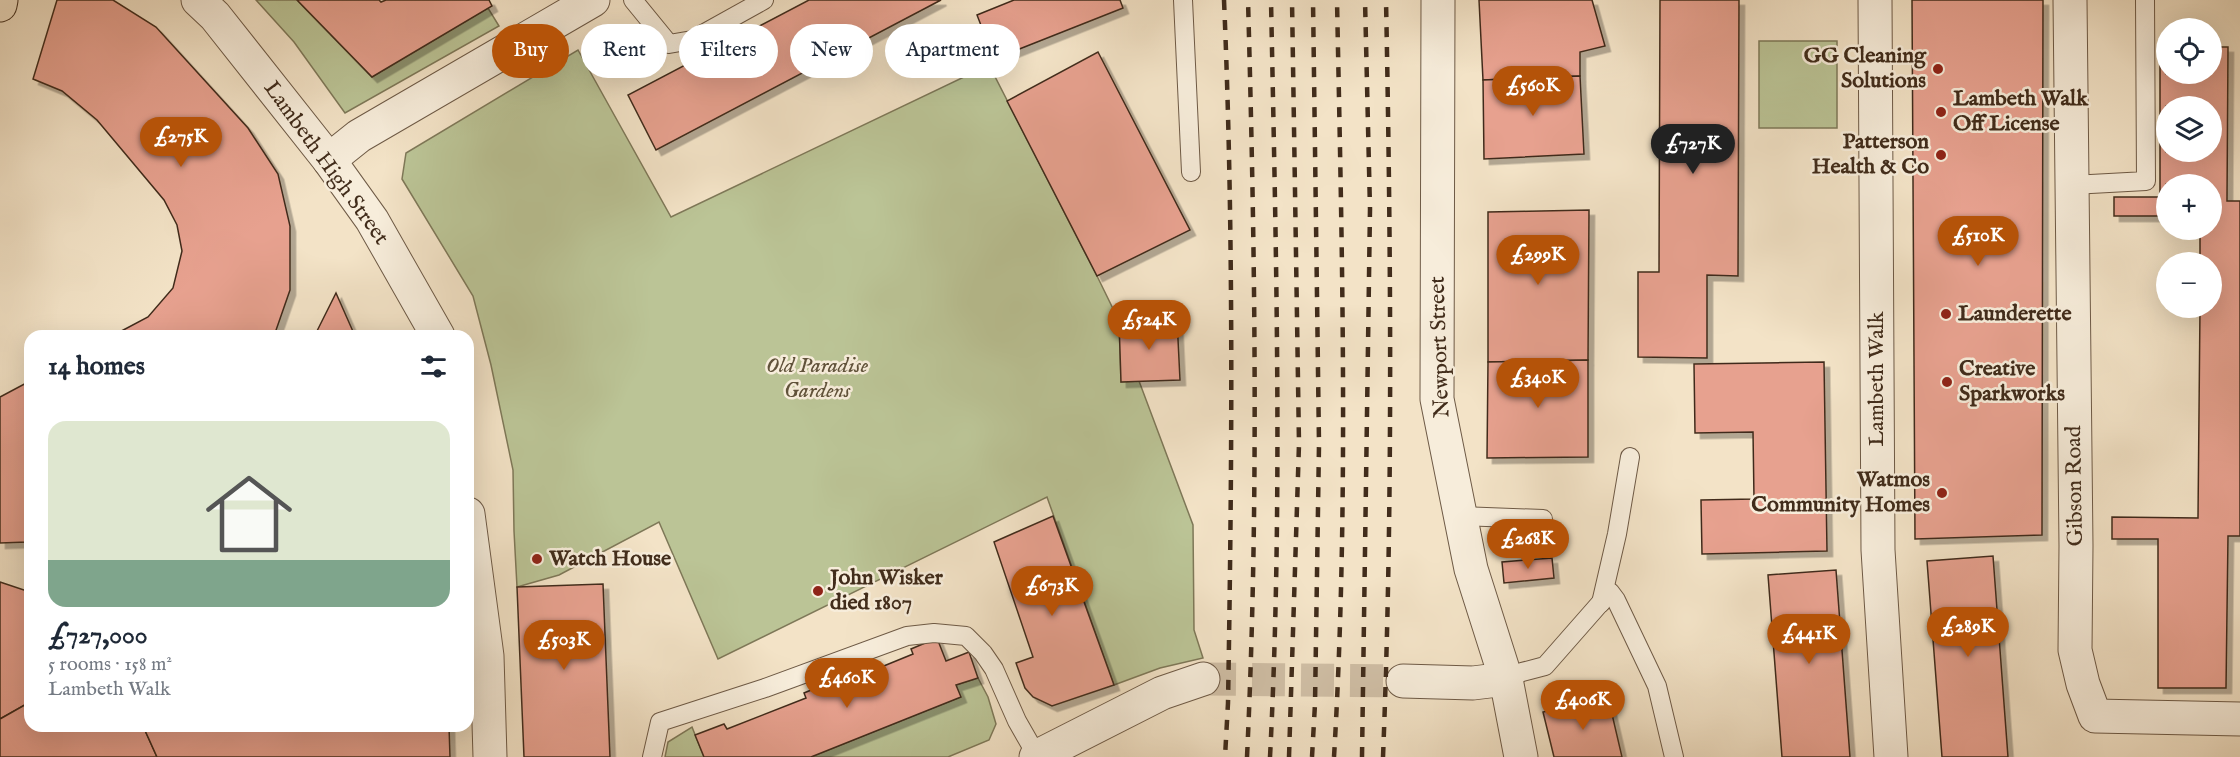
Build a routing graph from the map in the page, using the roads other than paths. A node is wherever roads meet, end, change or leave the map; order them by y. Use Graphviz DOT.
graph roads {
  1 [pos="1,0"];
  2 [pos="198,0"];
  3 [pos="593,0"];
  4 [pos="633,0"];
  5 [pos="764,0"];
  6 [pos="1183,0"];
  7 [pos="1438,0"];
  8 [pos="1875,0"];
  9 [pos="2070,0"];
  10 [pos="2145,0"];
  11 [pos="0,5"];
  12 [pos="328,160"];
  13 [pos="1191,172"];
  14 [pos="2072,185"];
  15 [pos="435,330"];
  16 [pos="1630,457"];
  17 [pos="1460,516"];
  18 [pos="1543,519"];
  19 [pos="474,559"];
  20 [pos="1601,603"];
  21 [pos="1203,679"];
  22 [pos="1506,679"];
  23 [pos="1403,681"];
  24 [pos="2240,719"];
  25 [pos="490,757"];
  26 [pos="652,757"];
  27 [pos="1037,757"];
  28 [pos="1521,757"];
  29 [pos="1674,757"];
  30 [pos="1891,757"];
  1 -- 11 [label="main road"];
  2 -- 12 [label="street, Lambeth High Street"];
  3 -- 12 [label="street"];
  4 -- 5 [label="lane"];
  6 -- 13 [label="lane"];
  7 -- 17 [label="street, Newport Street"];
  8 -- 30 [label="street, Lambeth Walk"];
  9 -- 14 [label="street, Gibson Road"];
  10 -- 14 [label="lane"];
  12 -- 15 [label="street, Lambeth High Street"];
  14 -- 24 [label="street, Gibson Road"];
  16 -- 20 [label="lane"];
  17 -- 18 [label="lane"];
  17 -- 22 [label="street, Newport Street"];
  19 -- 25 [label="street"];
  20 -- 22 [label="lane"];
  20 -- 29 [label="lane"];
  21 -- 27 [label="street"];
  22 -- 23 [label="street"];
  22 -- 28 [label="street, Newport Street"];
  26 -- 27 [label="lane"];
}
